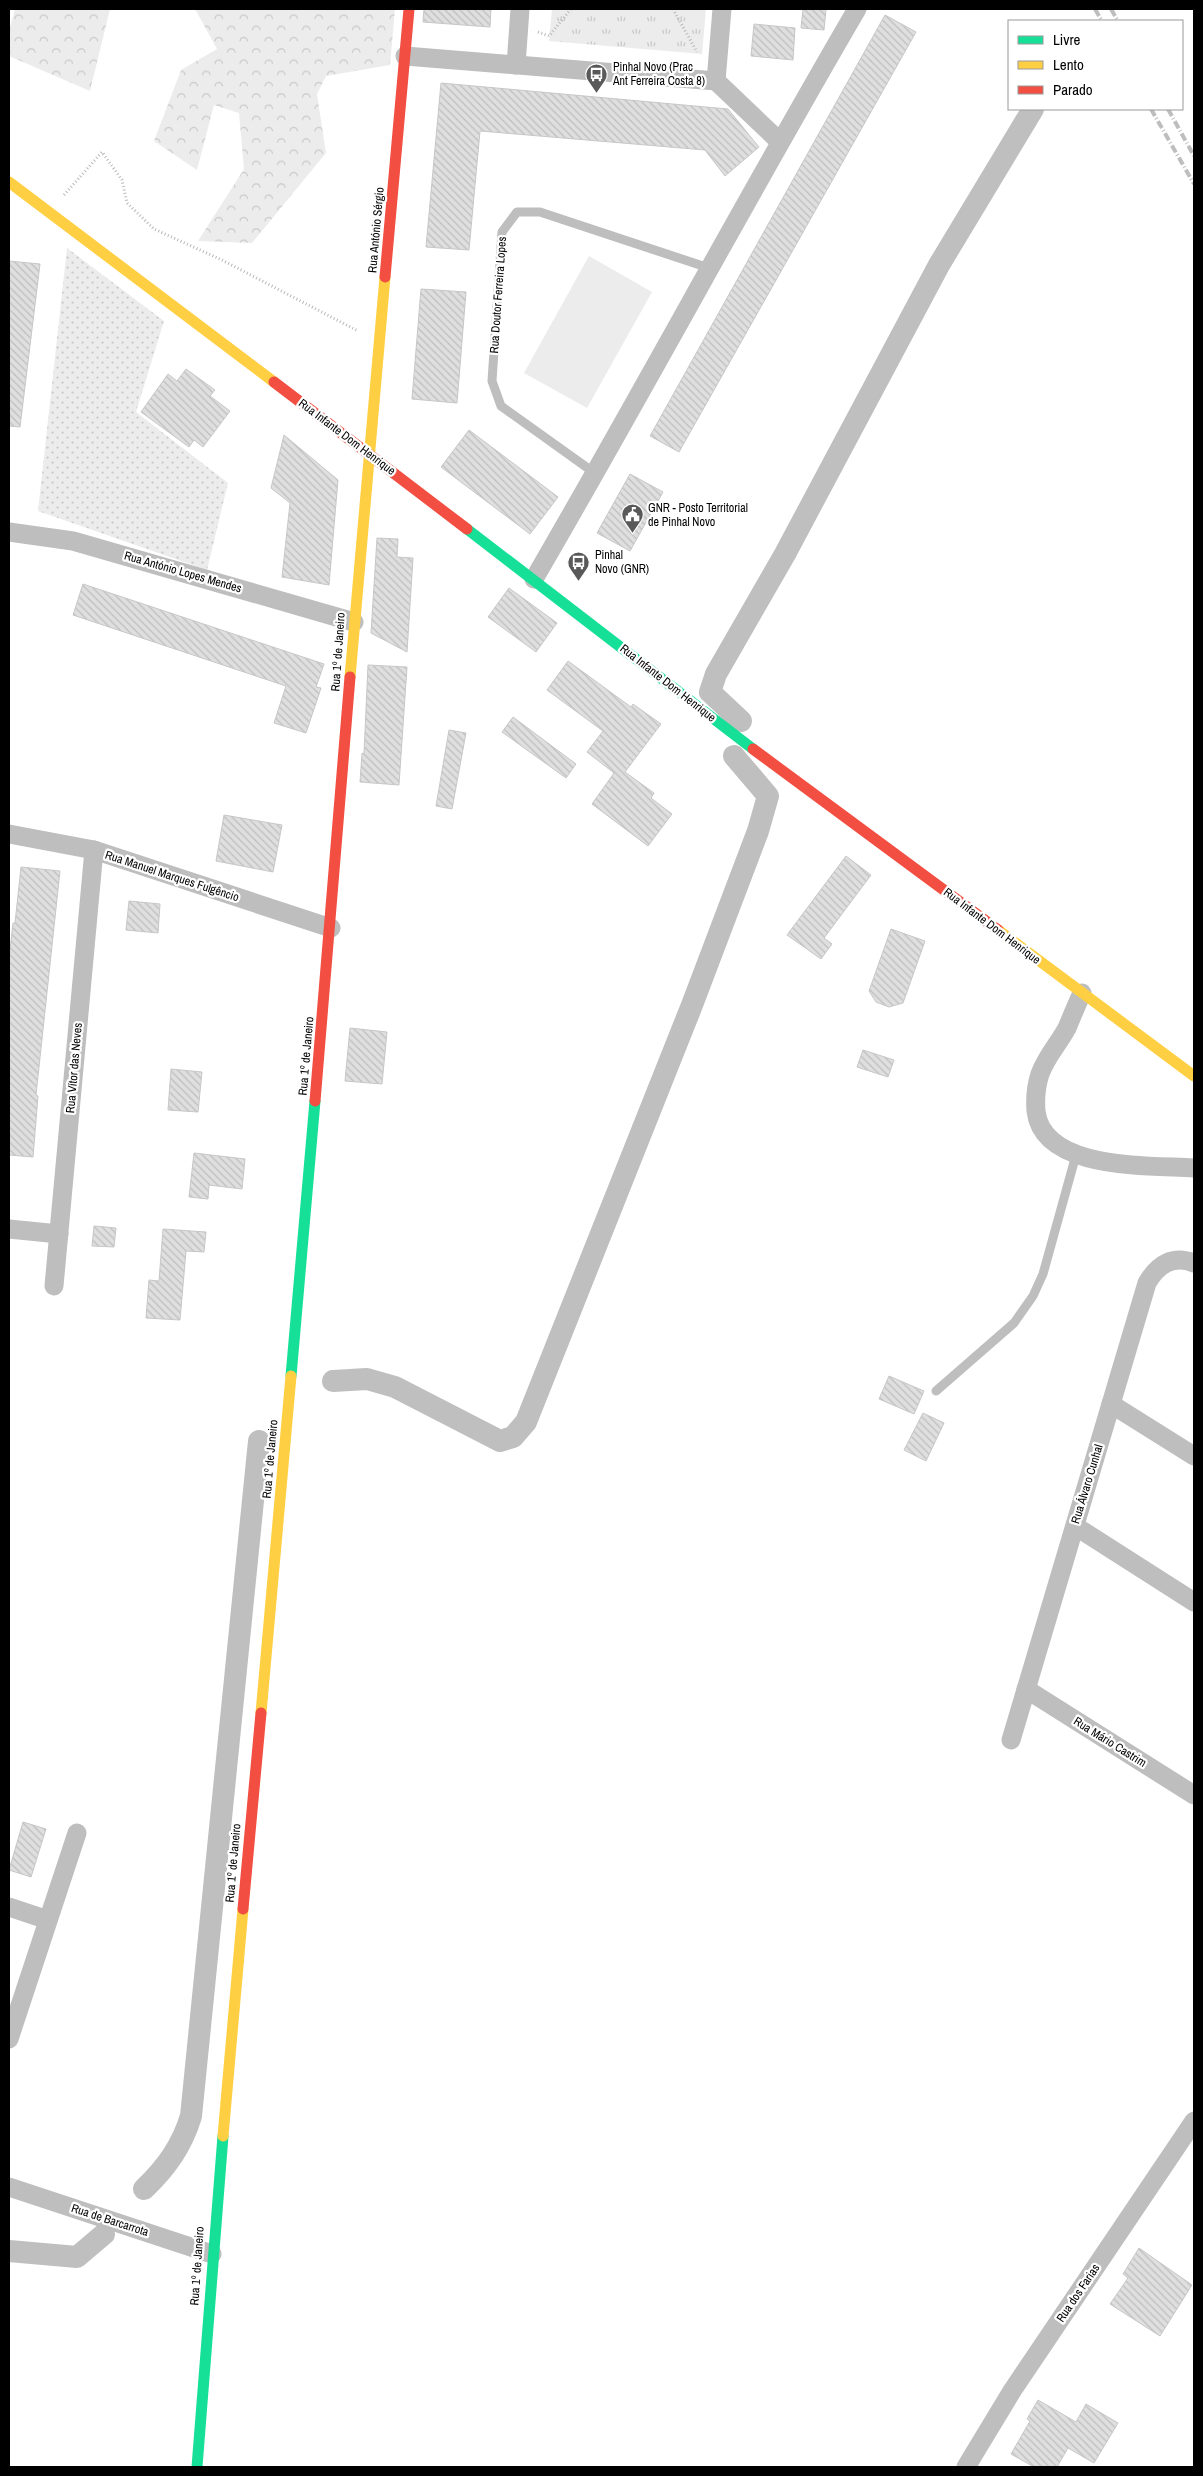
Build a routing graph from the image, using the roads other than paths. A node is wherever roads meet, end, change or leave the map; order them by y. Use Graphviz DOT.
graph roads {
  1 [pos="409,9"];
  2 [pos="722,9"];
  3 [pos="857,9"];
  4 [pos="519,18"];
  5 [pos="405,56"];
  6 [pos="516,64"];
  7 [pos="716,81"];
  8 [pos="780,141"];
  9 [pos="9,182"];
  10 [pos="709,268"];
  11 [pos="370,454"];
  12 [pos="596,474"];
  13 [pos="9,532"];
  14 [pos="534,580"];
  15 [pos="354,622"];
  16 [pos="9,834"];
  17 [pos="94,850"];
  18 [pos="332,928"];
  19 [pos="1082,993"];
  20 [pos="1194,1076"];
  21 [pos="1076,1155"];
  22 [pos="1194,1168"];
  23 [pos="9,1229"];
  24 [pos="59,1234"];
  25 [pos="1194,1263"];
  26 [pos="54,1286"];
  27 [pos="936,1391"];
  28 [pos="1111,1404"];
  29 [pos="1194,1456"];
  30 [pos="1075,1526"];
  31 [pos="1194,1602"];
  32 [pos="1026,1689"];
  33 [pos="1011,1740"];
  34 [pos="1194,1795"];
  35 [pos="77,1832"];
  36 [pos="9,1907"];
  37 [pos="48,1920"];
  38 [pos="9,2039"];
  39 [pos="1194,2121"];
  40 [pos="9,2187"];
  41 [pos="212,2254"];
  42 [pos="196,2467"];
  43 [pos="966,2467"];
  1 -- 5 [label="street, Rua António Sérgio"];
  2 -- 7 [label="street"];
  3 -- 8 [label="street"];
  4 -- 6 [label="street"];
  5 -- 6 [label="street"];
  5 -- 11 [label="street, Rua António Sérgio"];
  6 -- 7 [label="street"];
  7 -- 8 [label="street"];
  8 -- 10 [label="street"];
  9 -- 11 [label="street, Rua Infante Dom Henrique"];
  10 -- 12 [label="street"];
  10 -- 12 [label="lane, Rua Doutor Ferreira Lopes"];
  11 -- 14 [label="street, Rua Infante Dom Henrique"];
  11 -- 15 [label="street, Rua 1º de Janeiro"];
  12 -- 14 [label="street"];
  13 -- 15 [label="street, Rua António Lopes Mendes"];
  14 -- 19 [label="street, Rua Infante Dom Henrique"];
  15 -- 18 [label="street, Rua 1º de Janeiro"];
  16 -- 17 [label="street, Rua Manuel Marques Fulgêncio"];
  17 -- 18 [label="street, Rua Manuel Marques Fulgêncio"];
  17 -- 24 [label="street, Rua Vítor das Neves"];
  18 -- 41 [label="street, Rua 1º de Janeiro"];
  19 -- 20 [label="street, Rua Infante Dom Henrique"];
  19 -- 21 [label="street"];
  21 -- 22 [label="street"];
  21 -- 27 [label="lane"];
  23 -- 24 [label="street"];
  24 -- 26 [label="street, Rua Vítor das Neves"];
  25 -- 28 [label="street, Rua Álvaro Cunhal"];
  28 -- 29 [label="street"];
  28 -- 30 [label="street, Rua Álvaro Cunhal"];
  30 -- 31 [label="street"];
  30 -- 32 [label="street, Rua Álvaro Cunhal"];
  32 -- 33 [label="street, Rua Álvaro Cunhal"];
  32 -- 34 [label="street, Rua Mário Castrim"];
  35 -- 37 [label="street"];
  36 -- 37 [label="street"];
  37 -- 38 [label="street"];
  39 -- 43 [label="street, Rua dos Farias"];
  40 -- 41 [label="street, Rua de Barcarrota"];
  41 -- 42 [label="street, Rua 1º de Janeiro"];
}
